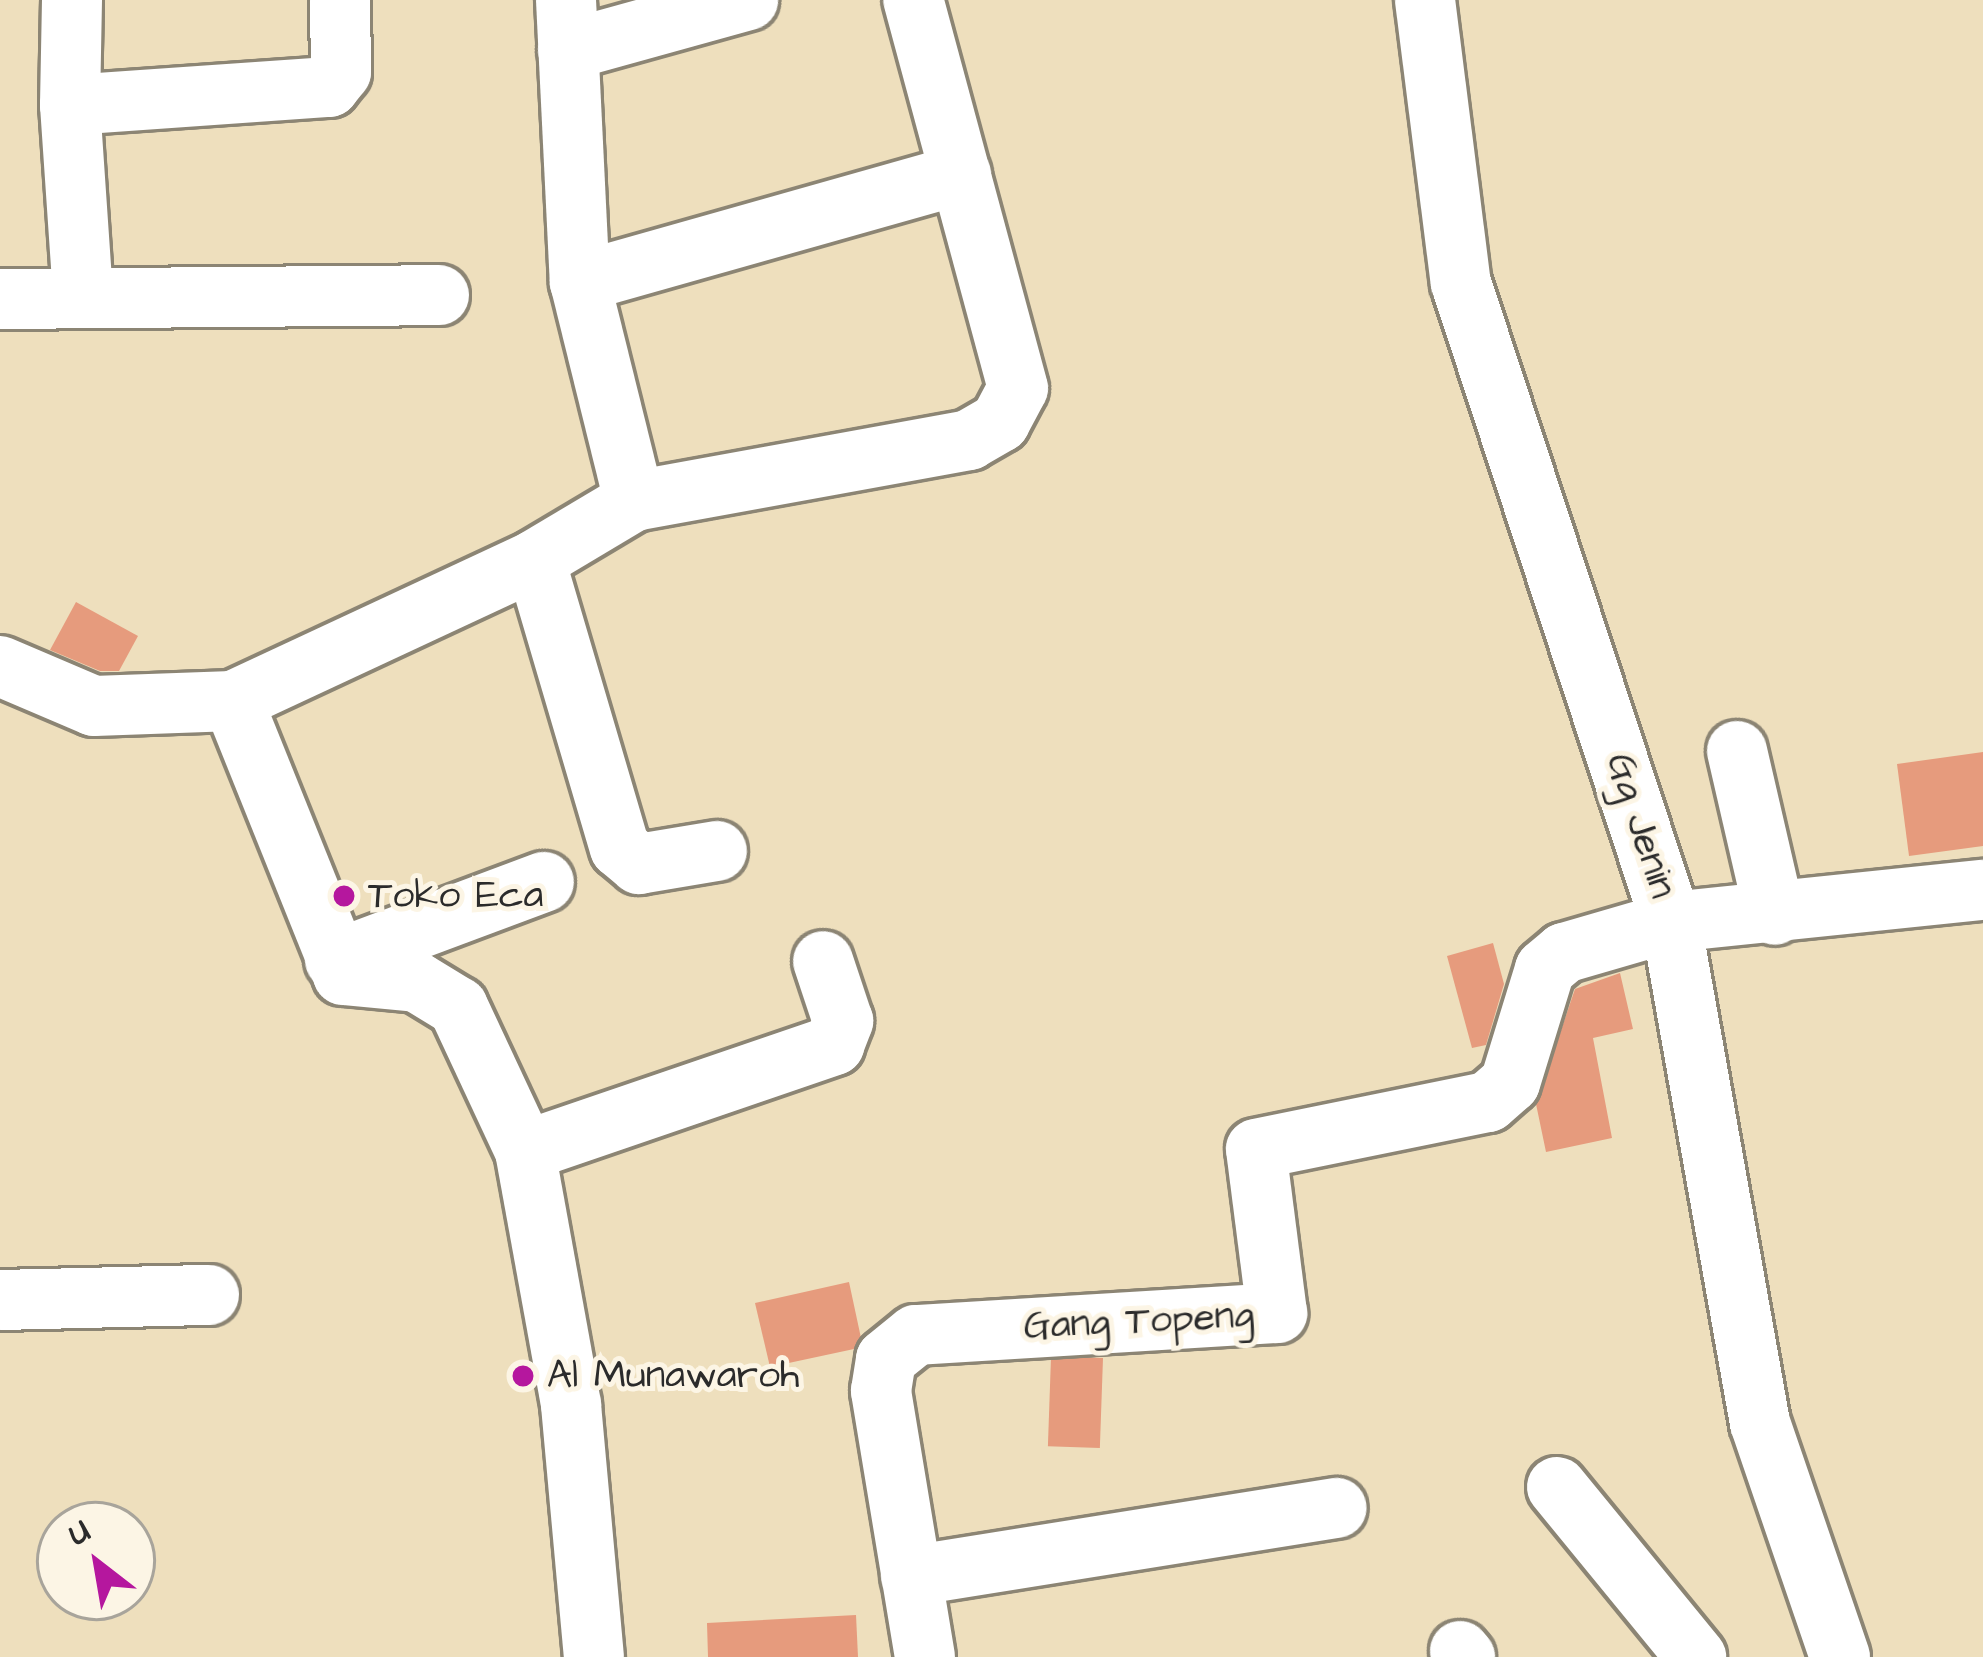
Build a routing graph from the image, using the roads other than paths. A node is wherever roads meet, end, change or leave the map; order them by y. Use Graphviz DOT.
graph roads {
  1 [pos="72,0"];
  2 [pos="340,0"];
  3 [pos="748,0"];
  4 [pos="913,0"];
  5 [pos="1425,0"];
  6 [pos="567,25"];
  7 [pos="70,105"];
  8 [pos="961,174"];
  9 [pos="580,282"];
  10 [pos="439,296"];
  11 [pos="83,298"];
  12 [pos="0,299"];
  13 [pos="634,501"];
  14 [pos="535,560"];
  15 [pos="0,666"];
  16 [pos="232,700"];
  17 [pos="1737,751"];
  18 [pos="717,851"];
  19 [pos="544,882"];
  20 [pos="1983,890"];
  21 [pos="1774,915"];
  22 [pos="1670,922"];
  23 [pos="334,960"];
  24 [pos="823,961"];
  25 [pos="525,1150"];
  26 [pos="209,1295"];
  27 [pos="0,1300"];
  28 [pos="1558,1486"];
  29 [pos="1337,1508"];
  30 [pos="911,1576"];
  31 [pos="593,1657"];
  32 [pos="925,1657"];
  33 [pos="1696,1657"];
  34 [pos="1840,1657"];
  1 -- 7 [label="street"];
  2 -- 7 [label="street"];
  3 -- 6 [label="street"];
  4 -- 8 [label="street"];
  5 -- 22 [label="street, Gg Jenin"];
  6 -- 9 [label="street"];
  7 -- 11 [label="street"];
  8 -- 9 [label="street"];
  8 -- 13 [label="street"];
  9 -- 13 [label="street"];
  10 -- 11 [label="street"];
  11 -- 12 [label="street"];
  13 -- 14 [label="street"];
  14 -- 16 [label="street"];
  14 -- 18 [label="street"];
  15 -- 16 [label="street"];
  16 -- 23 [label="street"];
  17 -- 21 [label="street"];
  19 -- 23 [label="street"];
  20 -- 21 [label="street, Gang Topeng"];
  21 -- 22 [label="street, Gang Topeng"];
  22 -- 30 [label="street, Gang Topeng"];
  22 -- 34 [label="street, Gg Jenin"];
  23 -- 25 [label="street"];
  24 -- 25 [label="street"];
  25 -- 31 [label="street"];
  26 -- 27 [label="street"];
  28 -- 33 [label="street"];
  29 -- 30 [label="street"];
  30 -- 32 [label="street, Gang Topeng"];
}
